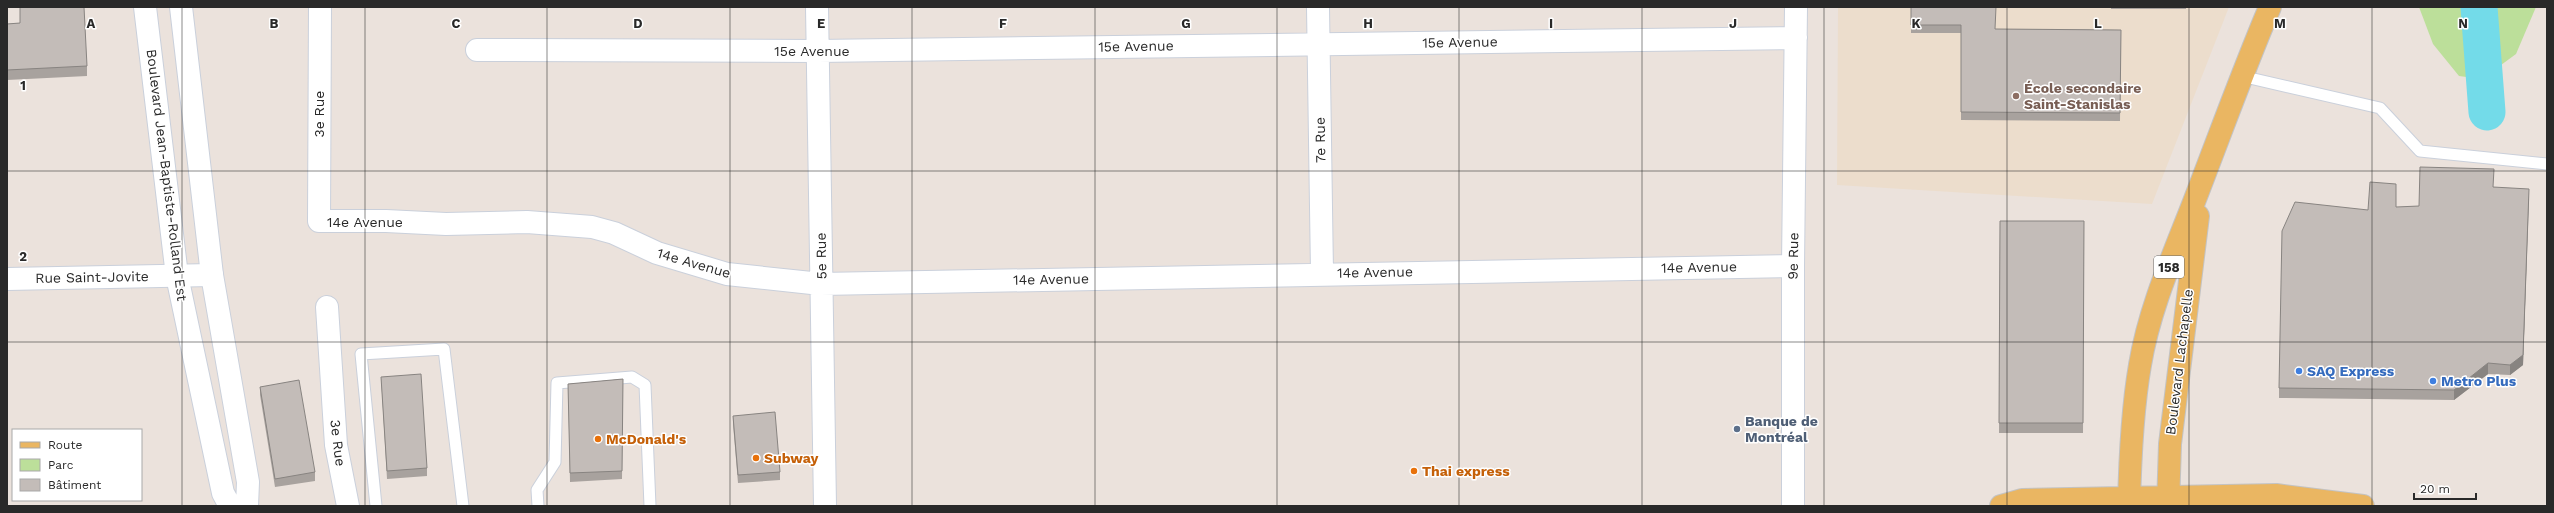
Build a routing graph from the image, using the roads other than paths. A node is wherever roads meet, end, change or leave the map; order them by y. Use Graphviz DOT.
graph roads {
  1 [pos="145,7"];
  2 [pos="181,7"];
  3 [pos="320,7"];
  4 [pos="817,7"];
  5 [pos="1318,7"];
  6 [pos="1796,7"];
  7 [pos="2270,7"];
  8 [pos="1796,38"];
  9 [pos="1318,44"];
  10 [pos="477,50"];
  11 [pos="818,51"];
  12 [pos="2241,76"];
  13 [pos="2547,164"];
  14 [pos="2205,172"];
  15 [pos="319,221"];
  16 [pos="1793,266"];
  17 [pos="1322,273"];
  18 [pos="212,275"];
  19 [pos="177,276"];
  20 [pos="7,279"];
  21 [pos="821,284"];
  22 [pos="327,308"];
  23 [pos="2129,502"];
  24 [pos="2168,502"];
  25 [pos="2334,504"];
  26 [pos="230,506"];
  27 [pos="247,506"];
  28 [pos="348,506"];
  29 [pos="376,506"];
  30 [pos="463,506"];
  31 [pos="538,506"];
  32 [pos="650,506"];
  33 [pos="825,506"];
  34 [pos="1793,506"];
  35 [pos="2001,506"];
  36 [pos="2362,506"];
  1 -- 19 [label="street, Boulevard Jean-Baptiste-Rolland Est"];
  2 -- 18 [label="street"];
  3 -- 15 [label="street, 3e Rue"];
  4 -- 11 [label="street, 5e Rue"];
  5 -- 9 [label="street, 7e Rue"];
  6 -- 8 [label="street, 9e Rue"];
  7 -- 12 [label="main road, Boulevard Lachapelle / 158"];
  8 -- 9 [label="street, 15e Avenue"];
  8 -- 16 [label="street, 9e Rue"];
  9 -- 11 [label="street, 15e Avenue"];
  9 -- 17 [label="street, 7e Rue"];
  10 -- 11 [label="street, 15e Avenue"];
  11 -- 21 [label="street, 5e Rue"];
  12 -- 13 [label="lane"];
  12 -- 14 [label="main road, Boulevard Lachapelle / 158"];
  14 -- 23 [label="main road, Boulevard Lachapelle / 158"];
  14 -- 24 [label="main road, Boulevard Lachapelle / 158"];
  15 -- 21 [label="street, 14e Avenue"];
  16 -- 17 [label="street, 14e Avenue"];
  16 -- 34 [label="street, 9e Rue"];
  17 -- 21 [label="street, 14e Avenue"];
  18 -- 19 [label="street, Rue Saint-Jovite"];
  18 -- 27 [label="street"];
  19 -- 20 [label="street, Rue Saint-Jovite"];
  19 -- 26 [label="street, Boulevard Jean-Baptiste-Rolland Est"];
  21 -- 33 [label="street, 5e Rue"];
  22 -- 28 [label="street, 3e Rue"];
  23 -- 24 [label="main road"];
  23 -- 35 [label="main road"];
  24 -- 25 [label="main road"];
  25 -- 36 [label="main road"];
  29 -- 30 [label="lane"];
  31 -- 32 [label="lane"];
}
